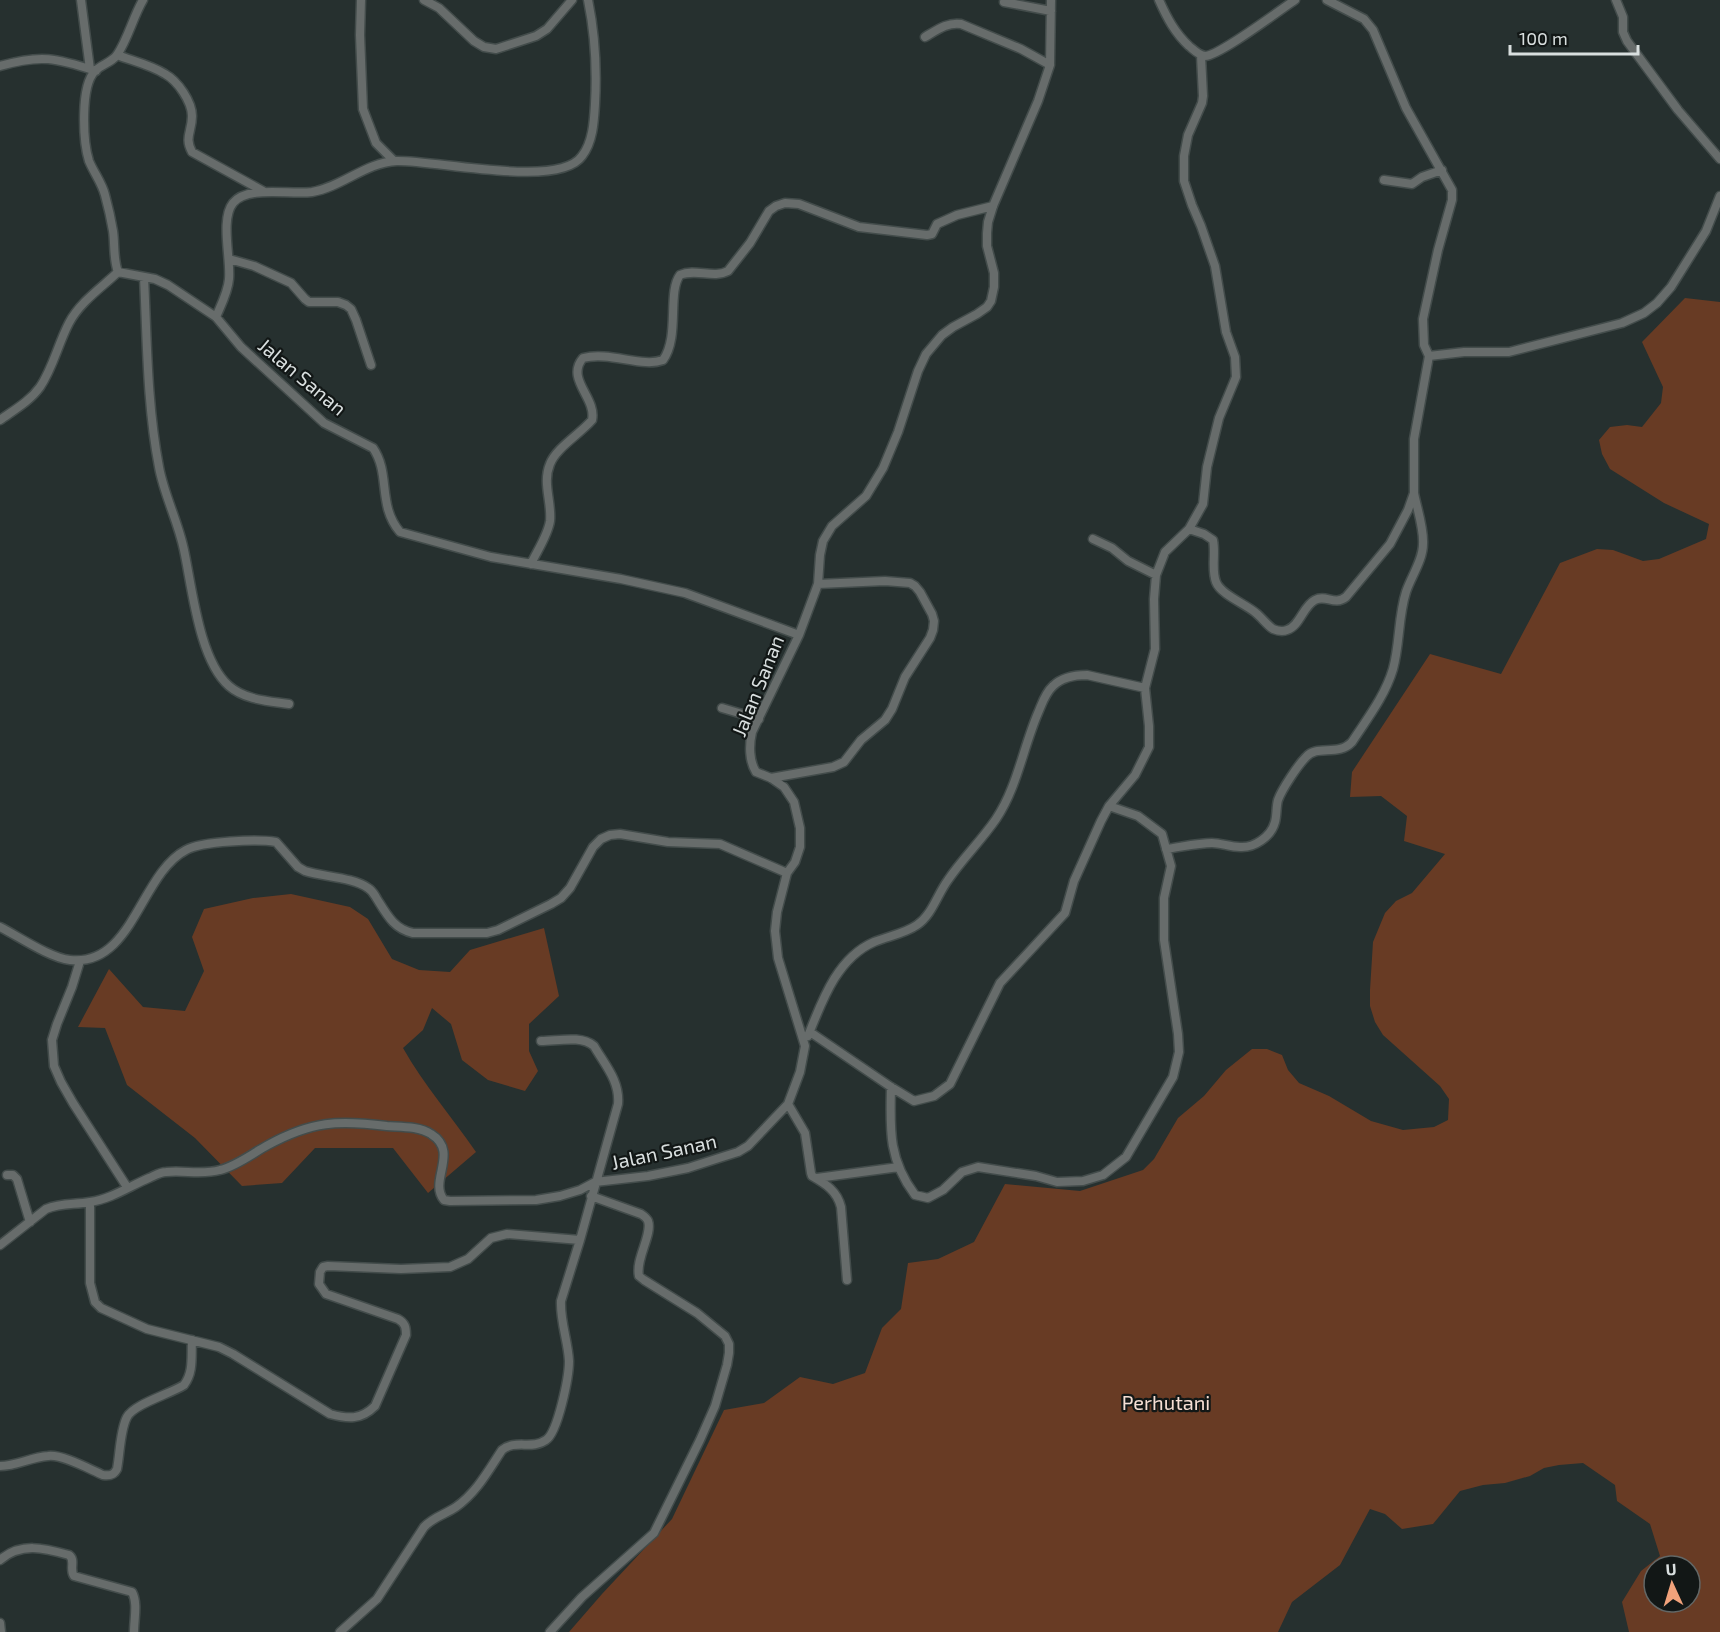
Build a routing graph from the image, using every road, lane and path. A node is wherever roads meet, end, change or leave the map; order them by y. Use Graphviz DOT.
graph roads {
  1 [pos="81,0"];
  2 [pos="142,0"];
  3 [pos="361,0"];
  4 [pos="424,0"];
  5 [pos="572,0"];
  6 [pos="588,0"];
  7 [pos="1051,0"];
  8 [pos="1159,0"];
  9 [pos="1295,0"];
  10 [pos="1327,0"];
  11 [pos="1616,0"];
  12 [pos="1004,2"];
  13 [pos="1051,11"];
  14 [pos="925,37"];
  15 [pos="117,55"];
  16 [pos="1202,56"];
  17 [pos="1050,65"];
  18 [pos="0,66"];
  19 [pos="93,70"];
  20 [pos="1720,159"];
  21 [pos="393,161"];
  22 [pos="1442,170"];
  23 [pos="1384,180"];
  24 [pos="264,192"];
  25 [pos="1720,196"];
  26 [pos="993,206"];
  27 [pos="229,259"];
  28 [pos="118,272"];
  29 [pos="144,277"];
  30 [pos="216,317"];
  31 [pos="1429,356"];
  32 [pos="371,365"];
  33 [pos="0,420"];
  34 [pos="1414,493"];
  35 [pos="1189,529"];
  36 [pos="1093,539"];
  37 [pos="531,564"];
  38 [pos="1156,575"];
  39 [pos="818,584"];
  40 [pos="799,635"];
  41 [pos="1145,688"];
  42 [pos="289,704"];
  43 [pos="722,708"];
  44 [pos="759,719"];
  45 [pos="771,778"];
  46 [pos="1109,806"];
  47 [pos="1166,849"];
  48 [pos="787,873"];
  49 [pos="0,927"];
  50 [pos="80,961"];
  51 [pos="810,1032"];
  52 [pos="541,1041"];
  53 [pos="805,1046"];
  54 [pos="891,1087"];
  55 [pos="788,1104"];
  56 [pos="899,1167"];
  57 [pos="7,1175"];
  58 [pos="817,1178"];
  59 [pos="595,1182"];
  60 [pos="127,1187"];
  61 [pos="591,1196"];
  62 [pos="90,1202"];
  63 [pos="30,1222"];
  64 [pos="580,1240"];
  65 [pos="0,1245"];
  66 [pos="847,1280"];
  67 [pos="192,1340"];
  68 [pos="0,1466"];
  69 [pos="0,1560"];
  70 [pos="0,1623"];
  71 [pos="1,1632"];
  72 [pos="134,1632"];
  73 [pos="340,1632"];
  74 [pos="550,1632"];
  1 -- 19 [label="street"];
  2 -- 15 [label="street"];
  3 -- 21 [label="street"];
  4 -- 5 [label="street"];
  6 -- 21 [label="street"];
  7 -- 13 [label="street"];
  8 -- 16 [label="street"];
  9 -- 16 [label="street"];
  10 -- 22 [label="street"];
  11 -- 20 [label="street"];
  12 -- 13 [label="street"];
  13 -- 17 [label="street"];
  14 -- 17 [label="street"];
  15 -- 19 [label="street"];
  15 -- 24 [label="street"];
  16 -- 35 [label="street"];
  17 -- 26 [label="street"];
  18 -- 19 [label="street"];
  19 -- 28 [label="street"];
  21 -- 24 [label="street"];
  22 -- 23 [label="street"];
  22 -- 31 [label="street"];
  24 -- 27 [label="street"];
  25 -- 31 [label="street"];
  26 -- 37 [label="street"];
  26 -- 39 [label="street"];
  27 -- 30 [label="street"];
  27 -- 32 [label="street"];
  28 -- 29 [label="street, Jalan Sanan"];
  28 -- 33 [label="street"];
  29 -- 30 [label="street, Jalan Sanan"];
  29 -- 42 [label="street"];
  30 -- 37 [label="street, Jalan Sanan"];
  31 -- 34 [label="street"];
  34 -- 35 [label="street"];
  34 -- 47 [label="street"];
  35 -- 38 [label="street"];
  36 -- 38 [label="street"];
  37 -- 40 [label="street, Jalan Sanan"];
  38 -- 41 [label="street"];
  39 -- 40 [label="street"];
  39 -- 45 [label="street"];
  40 -- 44 [label="street, Jalan Sanan"];
  41 -- 46 [label="street"];
  41 -- 51 [label="street"];
  43 -- 44 [label="street"];
  44 -- 45 [label="street, Jalan Sanan"];
  45 -- 48 [label="street, Jalan Sanan"];
  46 -- 47 [label="street"];
  46 -- 54 [label="street"];
  47 -- 56 [label="street"];
  48 -- 50 [label="street"];
  48 -- 53 [label="street, Jalan Sanan"];
  49 -- 50 [label="street"];
  50 -- 60 [label="street"];
  51 -- 53 [label="street"];
  51 -- 54 [label="street"];
  52 -- 59 [label="street"];
  53 -- 55 [label="street, Jalan Sanan"];
  54 -- 56 [label="street"];
  55 -- 58 [label="street"];
  55 -- 59 [label="street, Jalan Sanan"];
  56 -- 58 [label="street"];
  57 -- 63 [label="street"];
  58 -- 66 [label="street"];
  59 -- 60 [label="street, Jalan Sanan"];
  59 -- 61 [label="street"];
  60 -- 62 [label="street, Jalan Sanan"];
  61 -- 64 [label="street"];
  61 -- 74 [label="street"];
  62 -- 63 [label="street, Jalan Sanan"];
  62 -- 67 [label="street"];
  63 -- 65 [label="street, Jalan Sanan"];
  64 -- 67 [label="street"];
  64 -- 73 [label="street"];
  67 -- 68 [label="street"];
  69 -- 72 [label="street"];
  70 -- 71 [label="street"];
}
